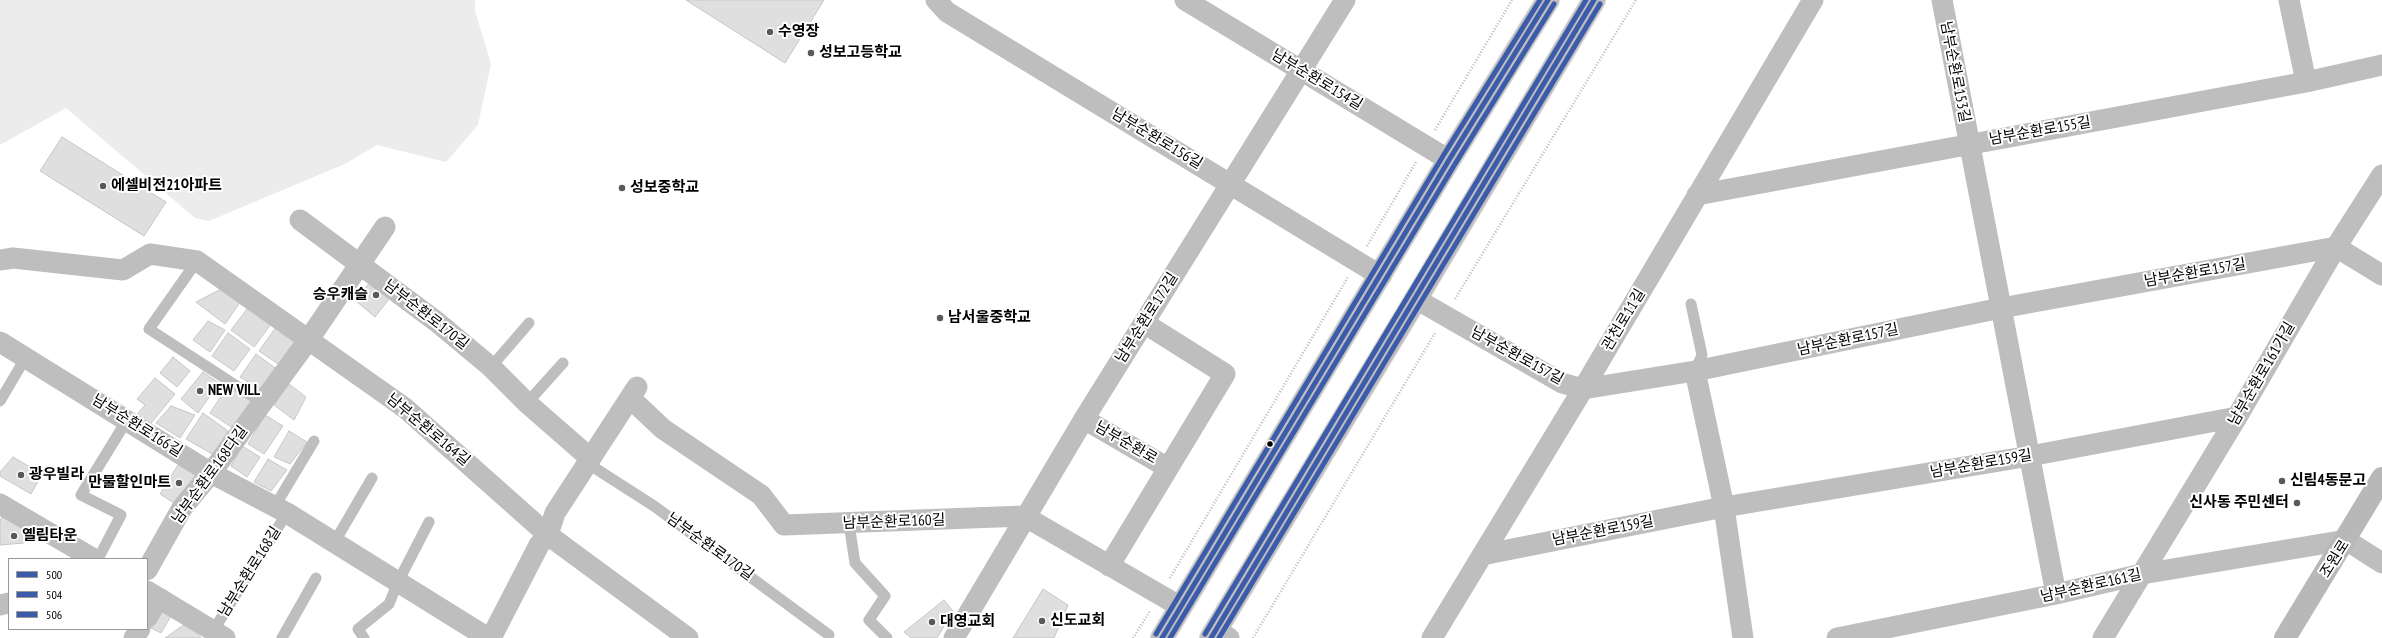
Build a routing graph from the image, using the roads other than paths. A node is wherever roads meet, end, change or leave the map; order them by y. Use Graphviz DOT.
graph roads {
  1 [pos="936,0"];
  2 [pos="1185,0"];
  3 [pos="1346,0"];
  4 [pos="1548,0"];
  5 [pos="1594,0"];
  6 [pos="1813,0"];
  7 [pos="1942,0"];
  8 [pos="2289,0"];
  9 [pos="2382,65"];
  10 [pos="1301,70"];
  11 [pos="2306,82"];
  12 [pos="1969,144"];
  13 [pos="1449,160"];
  14 [pos="2382,175"];
  15 [pos="1231,183"];
  16 [pos="1697,196"];
  17 [pos="300,220"];
  18 [pos="385,227"];
  19 [pos="2336,247"];
  20 [pos="7,259"];
  21 [pos="197,261"];
  22 [pos="361,263"];
  23 [pos="2382,275"];
  24 [pos="1381,276"];
  25 [pos="1416,299"];
  26 [pos="1691,304"];
  27 [pos="2001,308"];
  28 [pos="529,323"];
  29 [pos="1144,323"];
  30 [pos="309,339"];
  31 [pos="0,342"];
  32 [pos="26,357"];
  33 [pos="563,363"];
  34 [pos="491,367"];
  35 [pos="1695,371"];
  36 [pos="1583,389"];
  37 [pos="0,401"];
  38 [pos="263,403"];
  39 [pos="527,403"];
  40 [pos="2237,417"];
  41 [pos="1084,419"];
  42 [pos="127,420"];
  43 [pos="314,441"];
  44 [pos="2030,456"];
  45 [pos="589,460"];
  46 [pos="1168,468"];
  47 [pos="211,473"];
  48 [pos="372,478"];
  49 [pos="2382,478"];
  50 [pos="0,504"];
  51 [pos="1724,508"];
  52 [pos="281,510"];
  53 [pos="1024,516"];
  54 [pos="429,522"];
  55 [pos="849,524"];
  56 [pos="548,535"];
  57 [pos="2346,540"];
  58 [pos="334,543"];
  59 [pos="1482,555"];
  60 [pos="92,558"];
  61 [pos="99,558"];
  62 [pos="2382,563"];
  63 [pos="1109,566"];
  64 [pos="148,568"];
  65 [pos="2142,574"];
  66 [pos="316,578"];
  67 [pos="398,582"];
  68 [pos="2056,594"];
  69 [pos="154,595"];
  70 [pos="1181,607"];
  71 [pos="148,616"];
  72 [pos="219,634"];
  73 [pos="829,635"];
  74 [pos="1219,635"];
  75 [pos="282,638"];
  76 [pos="364,638"];
  77 [pos="488,638"];
  78 [pos="491,638"];
  79 [pos="688,638"];
  80 [pos="887,638"];
  81 [pos="954,638"];
  82 [pos="1162,638"];
  83 [pos="1432,638"];
  84 [pos="1743,638"];
  85 [pos="1837,638"];
  86 [pos="2103,638"];
  87 [pos="2285,638"];
  1 -- 15 [label="street, 남부순환로156길"];
  2 -- 10 [label="street, 남부순환로154길"];
  3 -- 10 [label="street, 남부순환로172길"];
  4 -- 13 [label="main road"];
  5 -- 25 [label="main road"];
  6 -- 16 [label="street, 관천로11길"];
  7 -- 12 [label="street, 남부순환로153길"];
  8 -- 11 [label="street"];
  9 -- 11 [label="street, 남부순환로155길"];
  10 -- 13 [label="street, 남부순환로154길"];
  10 -- 15 [label="street, 남부순환로172길"];
  11 -- 12 [label="street, 남부순환로155길"];
  12 -- 16 [label="street, 남부순환로155길"];
  12 -- 27 [label="street"];
  13 -- 24 [label="main road"];
  14 -- 19 [label="street, 남부순환로161가길"];
  15 -- 24 [label="street, 남부순환로156길"];
  15 -- 29 [label="street, 남부순환로172길"];
  16 -- 36 [label="street, 관천로11길"];
  17 -- 22 [label="street"];
  18 -- 22 [label="street, 남부순환로168다길"];
  19 -- 23 [label="street"];
  19 -- 27 [label="street, 남부순환로157길"];
  19 -- 40 [label="street, 남부순환로161가길"];
  20 -- 21 [label="street, 남부순환로164길"];
  21 -- 30 [label="street, 남부순환로164길"];
  21 -- 38 [label="lane"];
  22 -- 30 [label="street, 남부순환로168다길"];
  22 -- 34 [label="street, 남부순환로170길"];
  24 -- 70 [label="main road"];
  25 -- 36 [label="street, 남부순환로157길"];
  25 -- 74 [label="main road"];
  26 -- 35 [label="lane"];
  27 -- 35 [label="street, 남부순환로157길"];
  27 -- 44 [label="street"];
  28 -- 34 [label="lane"];
  29 -- 41 [label="street, 남부순환로172길"];
  29 -- 46 [label="street"];
  30 -- 38 [label="street, 남부순환로168다길"];
  30 -- 56 [label="street, 남부순환로164길"];
  31 -- 32 [label="street, 남부순환로166길"];
  32 -- 37 [label="lane"];
  32 -- 42 [label="street, 남부순환로166길"];
  33 -- 39 [label="lane"];
  34 -- 39 [label="street, 남부순환로170길"];
  35 -- 36 [label="street, 남부순환로157길"];
  35 -- 51 [label="street"];
  36 -- 59 [label="street, 관천로11길"];
  38 -- 47 [label="street, 남부순환로168다길"];
  39 -- 45 [label="street, 남부순환로170길"];
  40 -- 44 [label="street, 남부순환로159길"];
  40 -- 65 [label="street, 남부순환로161가길"];
  41 -- 46 [label="street, 남부순환로"];
  41 -- 53 [label="street, 남부순환로172길"];
  42 -- 47 [label="street, 남부순환로166길"];
  42 -- 61 [label="lane"];
  43 -- 52 [label="lane"];
  44 -- 51 [label="street, 남부순환로159길"];
  44 -- 68 [label="street"];
  45 -- 55 [label="street, 남부순환로160길"];
  45 -- 56 [label="street"];
  45 -- 73 [label="lane, 남부순환로170길"];
  46 -- 63 [label="street"];
  47 -- 52 [label="street, 남부순환로166길"];
  47 -- 64 [label="street, 남부순환로168다길"];
  48 -- 58 [label="lane"];
  49 -- 57 [label="street, 조원로"];
  50 -- 60 [label="street"];
  51 -- 59 [label="street, 남부순환로159길"];
  51 -- 84 [label="street"];
  52 -- 58 [label="street, 남부순환로166길"];
  52 -- 72 [label="lane, 남부순환로168길"];
  53 -- 55 [label="street, 남부순환로160길"];
  53 -- 63 [label="street"];
  53 -- 81 [label="street, 남부순환로172길"];
  54 -- 67 [label="lane"];
  55 -- 80 [label="lane"];
  56 -- 78 [label="street"];
  56 -- 79 [label="street, 남부순환로164길"];
  57 -- 62 [label="street"];
  57 -- 65 [label="street, 남부순환로161길"];
  57 -- 87 [label="street, 조원로"];
  58 -- 67 [label="street, 남부순환로166길"];
  59 -- 83 [label="street, 관천로11길"];
  63 -- 70 [label="street"];
  65 -- 68 [label="street, 남부순환로161길"];
  65 -- 86 [label="street, 남부순환로161가길"];
  66 -- 75 [label="lane"];
  67 -- 76 [label="lane"];
  67 -- 77 [label="street, 남부순환로166길"];
  68 -- 85 [label="street, 남부순환로161길"];
  69 -- 71 [label="street"];
  69 -- 72 [label="street, 남부순환로168길"];
  70 -- 82 [label="main road"];
}
